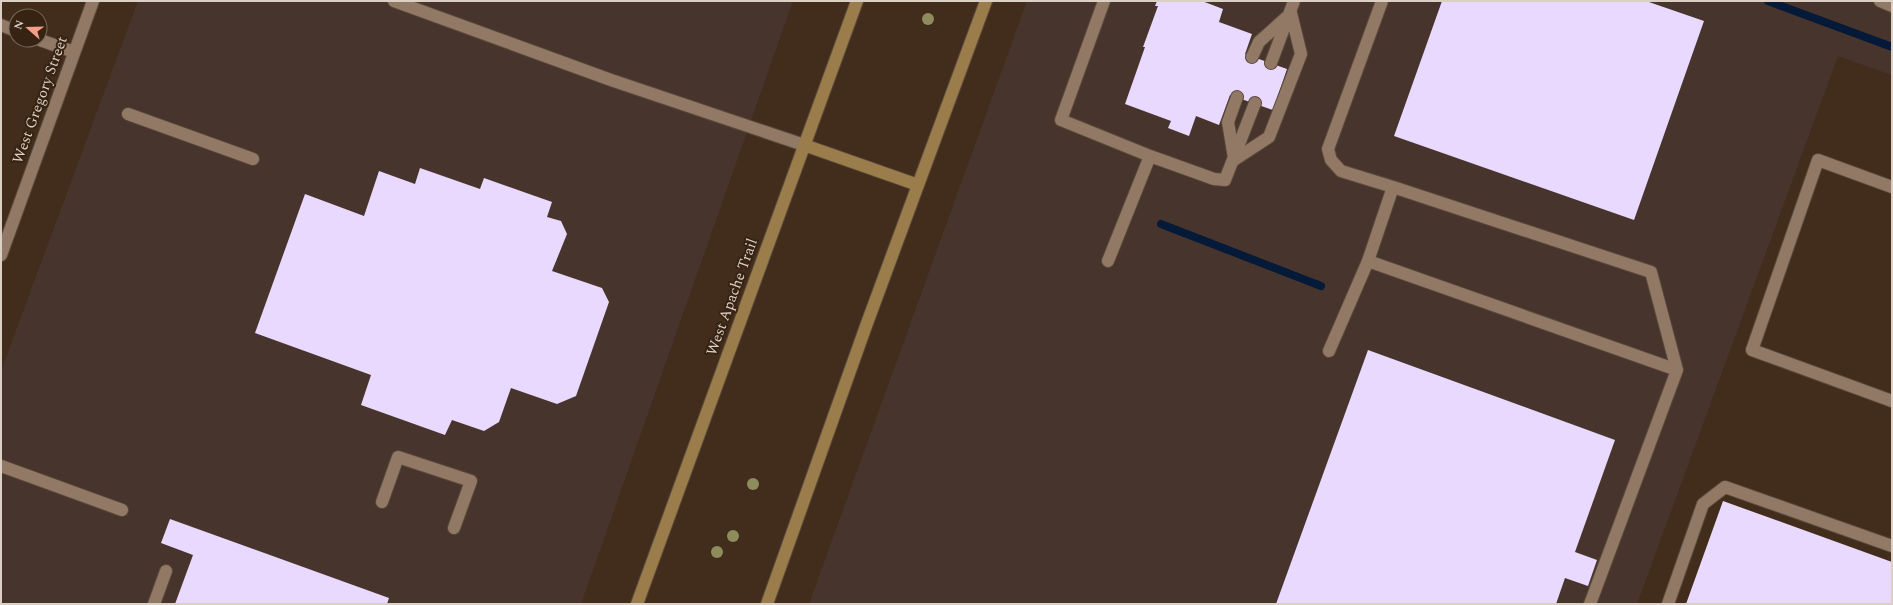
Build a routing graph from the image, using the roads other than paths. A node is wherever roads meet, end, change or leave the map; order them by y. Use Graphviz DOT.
graph roads {
  1 [pos="93,1"];
  2 [pos="394,1"];
  3 [pos="857,1"];
  4 [pos="986,1"];
  5 [pos="1104,1"];
  6 [pos="1294,1"];
  7 [pos="1382,1"];
  8 [pos="1880,1"];
  9 [pos="1892,6"];
  10 [pos="1291,13"];
  11 [pos="48,43"];
  12 [pos="74,52"];
  13 [pos="1252,57"];
  14 [pos="1271,63"];
  15 [pos="1237,97"];
  16 [pos="1255,104"];
  17 [pos="128,114"];
  18 [pos="804,145"];
  19 [pos="1150,156"];
  20 [pos="253,159"];
  21 [pos="1234,160"];
  22 [pos="918,185"];
  23 [pos="1394,187"];
  24 [pos="1892,187"];
  25 [pos="1,255"];
  26 [pos="1108,261"];
  27 [pos="1368,261"];
  28 [pos="1329,350"];
  29 [pos="1677,370"];
  30 [pos="1892,401"];
  31 [pos="1,466"];
  32 [pos="382,502"];
  33 [pos="122,510"];
  34 [pos="454,528"];
  35 [pos="1892,546"];
  36 [pos="166,571"];
  37 [pos="154,604"];
  38 [pos="637,604"];
  39 [pos="766,604"];
  40 [pos="1590,604"];
  41 [pos="1668,604"];
  1 -- 12 [label="street, West Gregory Street"];
  2 -- 18 [label="street"];
  3 -- 18 [label="main road, West Apache Trail"];
  4 -- 22 [label="main road"];
  5 -- 19 [label="street"];
  6 -- 10 [label="street"];
  7 -- 23 [label="street"];
  8 -- 9 [label="street"];
  10 -- 13 [label="street"];
  10 -- 14 [label="street"];
  10 -- 21 [label="street"];
  11 -- 12 [label="street"];
  12 -- 25 [label="street, West Gregory Street"];
  15 -- 21 [label="street"];
  16 -- 21 [label="street"];
  17 -- 20 [label="street"];
  18 -- 22 [label="main road"];
  18 -- 38 [label="main road, West Apache Trail"];
  19 -- 21 [label="street"];
  19 -- 26 [label="street"];
  22 -- 39 [label="main road"];
  23 -- 27 [label="street"];
  23 -- 29 [label="street"];
  24 -- 30 [label="street"];
  27 -- 28 [label="street"];
  27 -- 29 [label="street"];
  29 -- 40 [label="street"];
  31 -- 33 [label="street"];
  32 -- 34 [label="street"];
  35 -- 41 [label="street"];
  36 -- 37 [label="street"];
}
